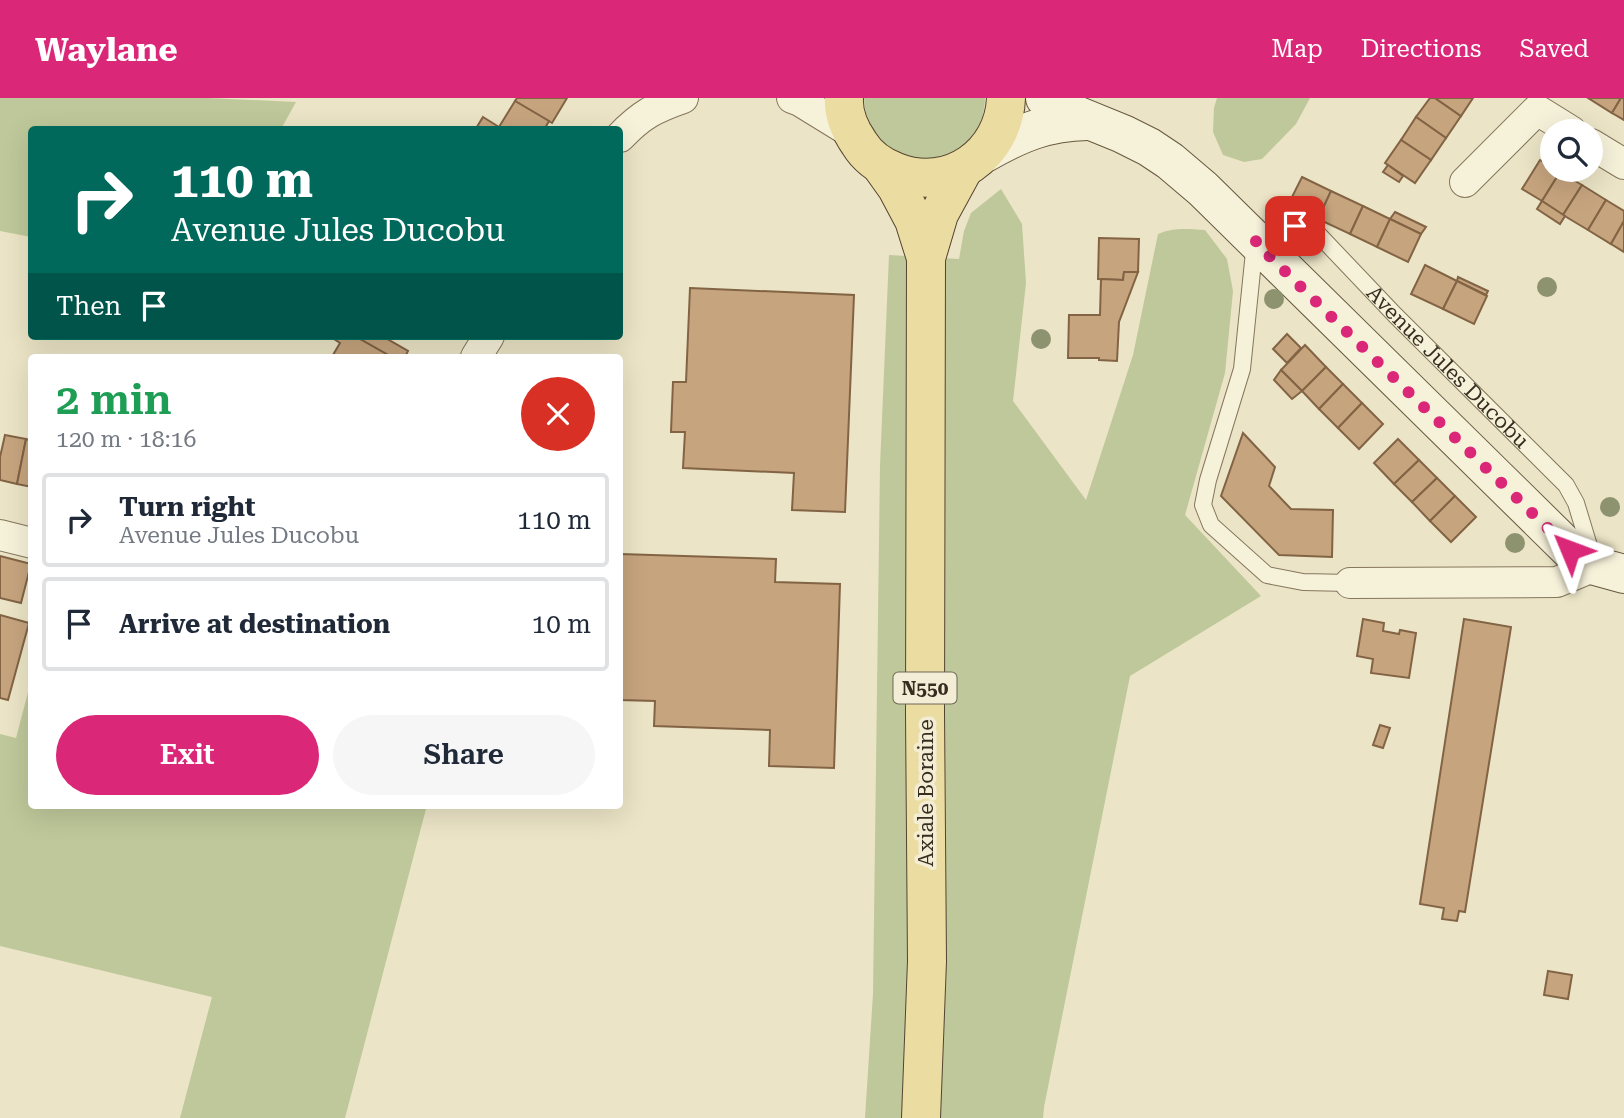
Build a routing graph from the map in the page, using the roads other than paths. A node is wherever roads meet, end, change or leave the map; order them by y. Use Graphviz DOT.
graph roads {
  1 [pos="683,98"];
  2 [pos="792,98"];
  3 [pos="1006,98"];
  4 [pos="1045,98"];
  5 [pos="848,116"];
  6 [pos="1552,119"];
  7 [pos="1087,121"];
  8 [pos="623,134"];
  9 [pos="1603,151"];
  10 [pos="974,162"];
  11 [pos="1624,164"];
  12 [pos="882,167"];
  13 [pos="1465,182"];
  14 [pos="1255,242"];
  15 [pos="926,258"];
  16 [pos="0,535"];
  17 [pos="28,542"];
  18 [pos="1610,570"];
  19 [pos="1350,583"];
  20 [pos="921,1118"];
  1 -- 8 [label="street"];
  2 -- 5 [label="street"];
  3 -- 10 [label="main road, Axiale Boraine"];
  4 -- 7 [label="street"];
  5 -- 12 [label="main road, Axiale Boraine"];
  6 -- 13 [label="street"];
  7 -- 10 [label="street"];
  7 -- 14 [label="street"];
  9 -- 11 [label="street"];
  10 -- 12 [label="main road"];
  10 -- 15 [label="main road, Axiale Boraine / N550"];
  12 -- 15 [label="main road, Axiale Boraine / N550"];
  14 -- 18 [label="street"];
  14 -- 19 [label="lane"];
  15 -- 20 [label="main road, Axiale Boraine / N550"];
  16 -- 17 [label="street"];
  18 -- 19 [label="street"];
}
